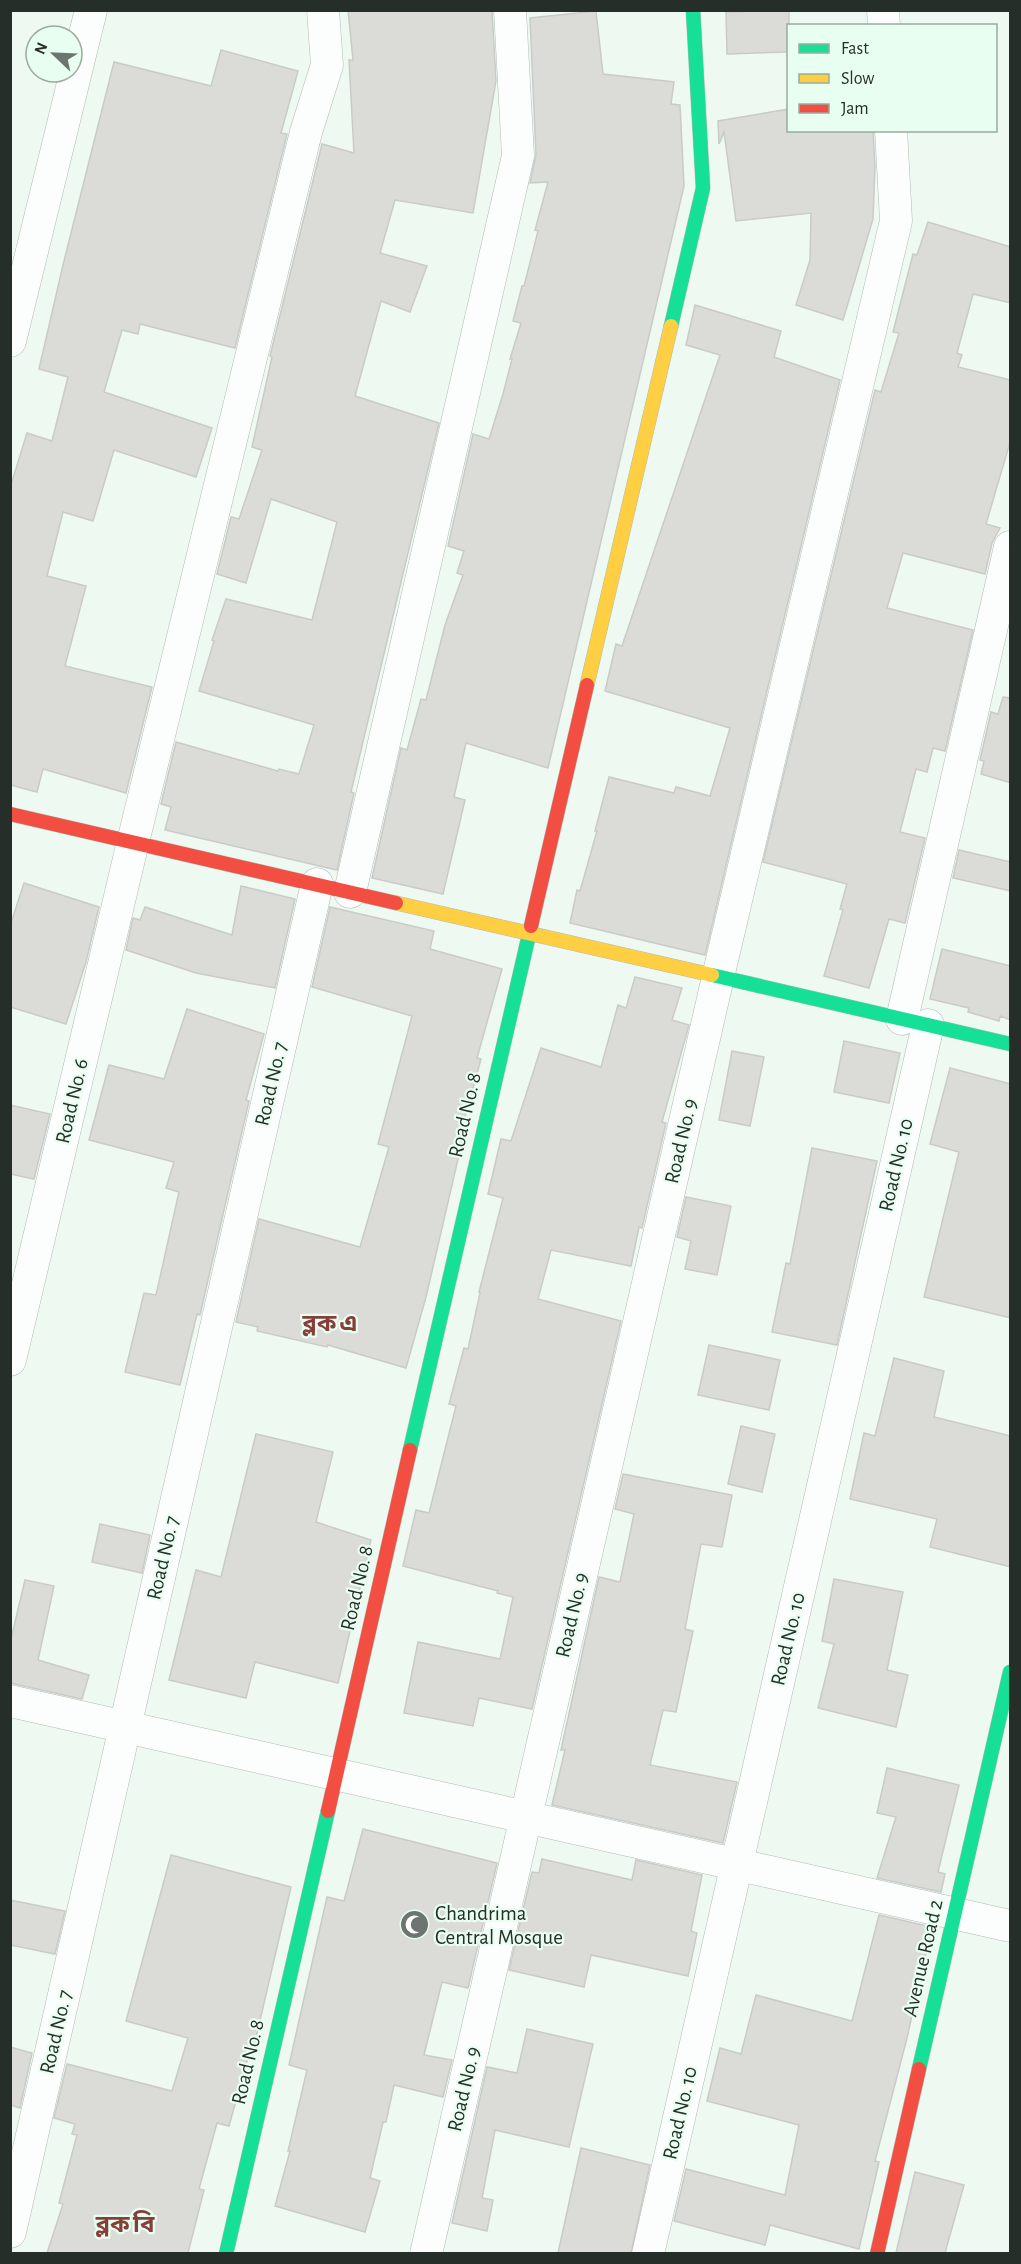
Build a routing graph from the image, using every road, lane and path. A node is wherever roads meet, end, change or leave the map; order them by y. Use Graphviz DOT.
graph roads {
  1 [pos="91,10"];
  2 [pos="324,10"];
  3 [pos="510,10"];
  4 [pos="693,10"];
  5 [pos="891,132"];
  6 [pos="10,340"];
  7 [pos="1011,547"];
  8 [pos="10,814"];
  9 [pos="133,842"];
  10 [pos="317,884"];
  11 [pos="350,892"];
  12 [pos="528,933"];
  13 [pos="718,977"];
  14 [pos="915,1022"];
  15 [pos="1011,1044"];
  16 [pos="10,1360"];
  17 [pos="1011,1672"];
  18 [pos="10,1701"];
  19 [pos="125,1726"];
  20 [pos="336,1774"];
  21 [pos="526,1817"];
  22 [pos="737,1864"];
  23 [pos="955,1914"];
  24 [pos="1011,1926"];
  25 [pos="10,2232"];
  26 [pos="225,2253"];
  27 [pos="426,2253"];
  28 [pos="648,2253"];
  29 [pos="877,2253"];
  1 -- 6 [label="street"];
  2 -- 9 [label="street, Road No. 6"];
  3 -- 11 [label="street"];
  4 -- 12 [label="street, Road No. 8"];
  5 -- 13 [label="street, Road No. 9"];
  7 -- 14 [label="street, Road No. 10"];
  8 -- 9 [label="street"];
  9 -- 10 [label="street"];
  9 -- 16 [label="street, Road No. 6"];
  10 -- 11 [label="street"];
  10 -- 19 [label="street, Road No. 7"];
  11 -- 12 [label="street"];
  12 -- 13 [label="street"];
  12 -- 20 [label="street, Road No. 8"];
  13 -- 14 [label="street"];
  13 -- 21 [label="street, Road No. 9"];
  14 -- 15 [label="street"];
  14 -- 22 [label="street, Road No. 10"];
  17 -- 23 [label="street, Avenue Road 2"];
  18 -- 19 [label="street"];
  19 -- 20 [label="street"];
  19 -- 25 [label="street, Road No. 7"];
  20 -- 21 [label="street"];
  20 -- 26 [label="street, Road No. 8"];
  21 -- 22 [label="street"];
  21 -- 27 [label="street, Road No. 9"];
  22 -- 23 [label="street"];
  22 -- 28 [label="street, Road No. 10"];
  23 -- 24 [label="street"];
  23 -- 29 [label="street, Avenue Road 2"];
}
